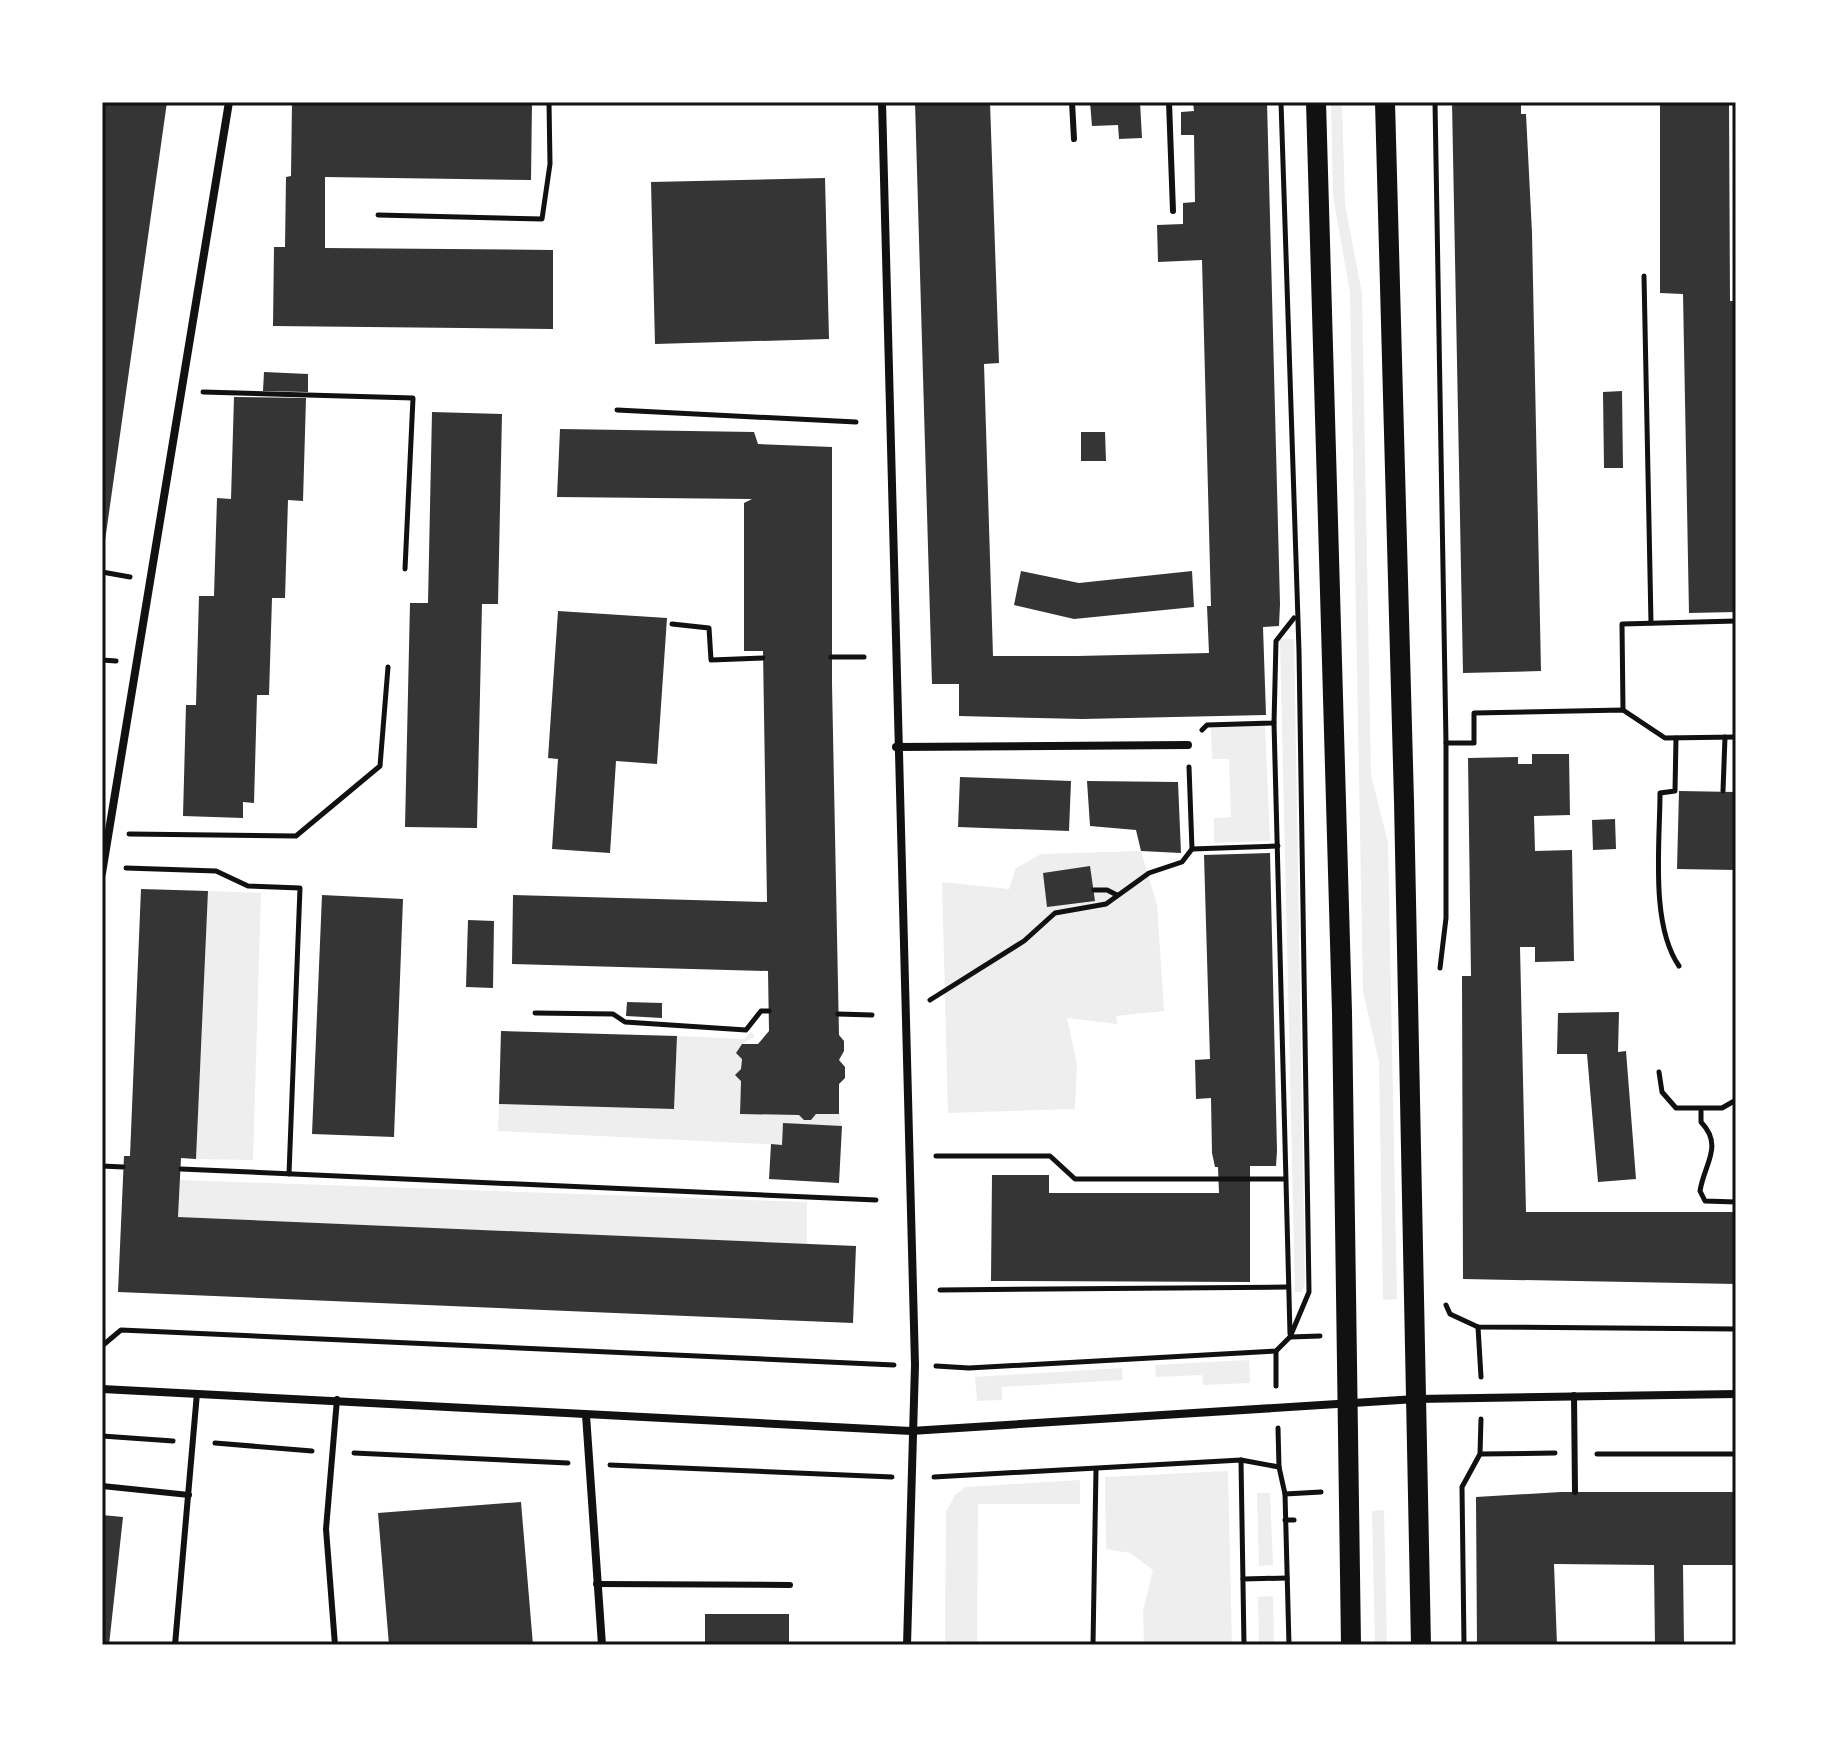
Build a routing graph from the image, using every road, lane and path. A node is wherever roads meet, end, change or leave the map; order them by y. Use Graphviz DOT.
graph roads {
  1 [pos="229,102"];
  2 [pos="549,102"];
  3 [pos="882,102"];
  4 [pos="1072,102"];
  5 [pos="1169,102"];
  6 [pos="1281,102"];
  7 [pos="1316,102"];
  8 [pos="1385,102"];
  9 [pos="1435,102"];
  10 [pos="1074,139"];
  11 [pos="1173,211"];
  12 [pos="378,215"];
  13 [pos="1644,276"];
  14 [pos="182,391"];
  15 [pos="617,410"];
  16 [pos="856,422"];
  17 [pos="405,569"];
  18 [pos="1295,617"];
  19 [pos="1736,621"];
  20 [pos="1651,623"];
  21 [pos="672,624"];
  22 [pos="831,657"];
  23 [pos="864,657"];
  24 [pos="763,658"];
  25 [pos="388,667"];
  26 [pos="1623,710"];
  27 [pos="1274,723"];
  28 [pos="1725,737"];
  29 [pos="1736,737"];
  30 [pos="1676,738"];
  31 [pos="1446,743"];
  32 [pos="1188,745"];
  33 [pos="896,747"];
  34 [pos="1723,791"];
  35 [pos="108,834"];
  36 [pos="1278,846"];
  37 [pos="1192,849"];
  38 [pos="103,867"];
  39 [pos="102,873"];
  40 [pos="1094,890"];
  41 [pos="1118,895"];
  42 [pos="1679,966"];
  43 [pos="1439,974"];
  44 [pos="930,1000"];
  45 [pos="769,1011"];
  46 [pos="535,1013"];
  47 [pos="838,1014"];
  48 [pos="872,1015"];
  49 [pos="1659,1072"];
  50 [pos="1736,1100"];
  51 [pos="1701,1111"];
  52 [pos="936,1156"];
  53 [pos="102,1166"];
  54 [pos="123,1167"];
  55 [pos="181,1169"];
  56 [pos="289,1174"];
  57 [pos="1285,1179"];
  58 [pos="876,1200"];
  59 [pos="1736,1202"];
  60 [pos="1287,1287"];
  61 [pos="940,1290"];
  62 [pos="1442,1298"];
  63 [pos="1450,1314"];
  64 [pos="1414,1326"];
  65 [pos="1736,1329"];
  66 [pos="1347,1335"];
  67 [pos="1290,1337"];
  68 [pos="102,1346"];
  69 [pos="1276,1351"];
  70 [pos="915,1365"];
  71 [pos="102,1389"];
  72 [pos="197,1393"];
  73 [pos="1736,1394"];
  74 [pos="1574,1395"];
  75 [pos="337,1399"];
  76 [pos="1416,1399"];
  77 [pos="1347,1403"];
  78 [pos="1277,1410"];
  79 [pos="586,1415"];
  80 [pos="911,1431"];
  81 [pos="102,1436"];
  82 [pos="194,1442"];
  83 [pos="332,1452"];
  84 [pos="1573,1453"];
  85 [pos="1736,1454"];
  86 [pos="1241,1460"];
  87 [pos="587,1464"];
  88 [pos="1279,1467"];
  89 [pos="1096,1469"];
  90 [pos="909,1478"];
  91 [pos="102,1486"];
  92 [pos="1575,1492"];
  93 [pos="189,1495"];
  94 [pos="1285,1520"];
  95 [pos="1294,1520"];
  96 [pos="1287,1578"];
  97 [pos="1243,1579"];
  98 [pos="596,1584"];
  99 [pos="790,1585"];
  100 [pos="175,1645"];
  101 [pos="335,1645"];
  102 [pos="602,1645"];
  103 [pos="907,1645"];
  104 [pos="1093,1645"];
  105 [pos="1244,1645"];
  106 [pos="1289,1645"];
  107 [pos="1351,1645"];
  108 [pos="1421,1645"];
  109 [pos="1464,1645"];
  1 -- 14 [label="street"];
  2 -- 12 [label="path"];
  3 -- 33 [label="street"];
  4 -- 10 [label="lane"];
  5 -- 11 [label="lane"];
  6 -- 18 [label="path"];
  7 -- 66 [label="main road"];
  8 -- 64 [label="main road"];
  9 -- 31 [label="path"];
  13 -- 20 [label="path"];
  14 -- 17 [label="path"];
  14 -- 35 [label="street"];
  15 -- 16 [label="path"];
  18 -- 27 [label="path"];
  18 -- 67 [label="path"];
  19 -- 20 [label="path"];
  20 -- 26 [label="path"];
  21 -- 24 [label="path"];
  22 -- 23 [label="path"];
  25 -- 35 [label="path"];
  26 -- 30 [label="path"];
  26 -- 31 [label="path"];
  27 -- 32 [label="path"];
  27 -- 36 [label="path"];
  28 -- 29 [label="path"];
  28 -- 30 [label="path"];
  28 -- 34 [label="path"];
  30 -- 42 [label="path"];
  31 -- 43 [label="path"];
  32 -- 33 [label="street"];
  32 -- 37 [label="path"];
  33 -- 70 [label="street"];
  35 -- 38 [label="street"];
  36 -- 37 [label="path"];
  36 -- 57 [label="path"];
  37 -- 41 [label="path"];
  38 -- 39 [label="street"];
  38 -- 56 [label="path"];
  40 -- 41 [label="path"];
  41 -- 44 [label="path"];
  45 -- 46 [label="path"];
  47 -- 48 [label="path"];
  49 -- 51 [label="path"];
  50 -- 51 [label="path"];
  51 -- 59 [label="path"];
  52 -- 57 [label="path"];
  53 -- 54 [label="path"];
  55 -- 56 [label="path"];
  56 -- 58 [label="path"];
  57 -- 60 [label="path"];
  60 -- 61 [label="path"];
  60 -- 67 [label="path"];
  62 -- 63 [label="path"];
  63 -- 64 [label="path"];
  63 -- 65 [label="path"];
  64 -- 76 [label="main road"];
  66 -- 67 [label="path"];
  66 -- 77 [label="main road"];
  67 -- 69 [label="path"];
  68 -- 70 [label="path"];
  69 -- 70 [label="path"];
  69 -- 78 [label="path"];
  70 -- 80 [label="street"];
  71 -- 72 [label="street"];
  72 -- 75 [label="street"];
  72 -- 82 [label="lane"];
  73 -- 74 [label="street"];
  74 -- 76 [label="street"];
  74 -- 84 [label="lane"];
  75 -- 79 [label="street"];
  75 -- 83 [label="lane"];
  76 -- 77 [label="street"];
  76 -- 108 [label="main road"];
  77 -- 78 [label="street"];
  77 -- 107 [label="main road"];
  78 -- 80 [label="street"];
  78 -- 88 [label="path"];
  79 -- 80 [label="street"];
  79 -- 87 [label="street"];
  80 -- 90 [label="street"];
  81 -- 82 [label="path"];
  82 -- 83 [label="path"];
  82 -- 93 [label="lane"];
  83 -- 87 [label="path"];
  83 -- 101 [label="lane"];
  84 -- 85 [label="path"];
  84 -- 92 [label="lane"];
  84 -- 109 [label="path"];
  86 -- 88 [label="path"];
  86 -- 89 [label="path"];
  86 -- 97 [label="path"];
  87 -- 90 [label="path"];
  87 -- 98 [label="street"];
  88 -- 94 [label="path"];
  89 -- 90 [label="path"];
  89 -- 104 [label="path"];
  90 -- 103 [label="street"];
  91 -- 93 [label="lane"];
  93 -- 100 [label="lane"];
  94 -- 95 [label="path"];
  94 -- 96 [label="path"];
  96 -- 97 [label="path"];
  96 -- 106 [label="path"];
  97 -- 105 [label="path"];
  98 -- 99 [label="lane"];
  98 -- 102 [label="street"];
}
